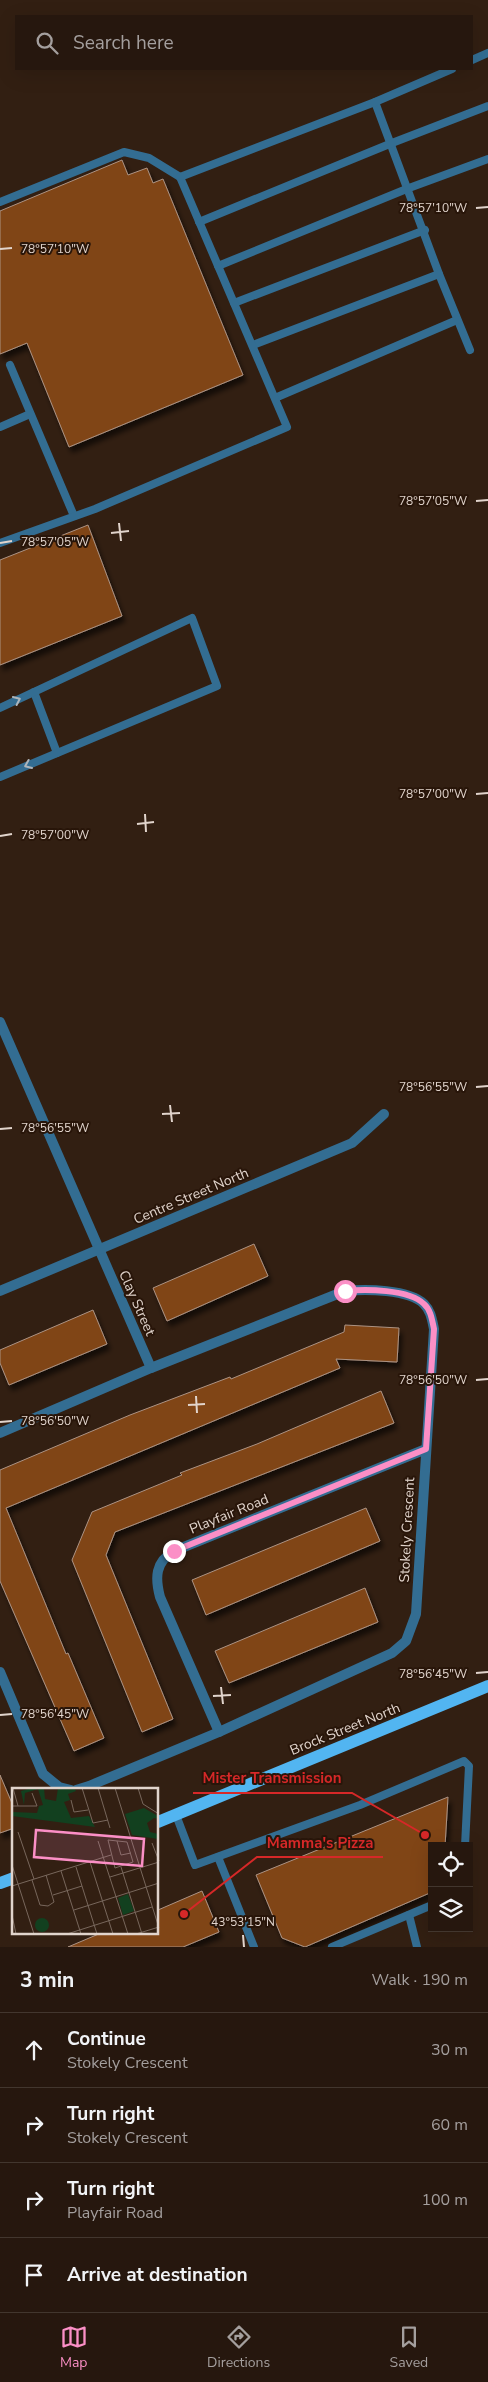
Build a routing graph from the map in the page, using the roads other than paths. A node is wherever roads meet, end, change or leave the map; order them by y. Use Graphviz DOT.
graph roads {
  1 [pos="488,53"];
  2 [pos="473,60"];
  3 [pos="450,70"];
  4 [pos="375,102"];
  5 [pos="488,106"];
  6 [pos="392,143"];
  7 [pos="488,159"];
  8 [pos="180,177"];
  9 [pos="409,188"];
  10 [pos="0,202"];
  11 [pos="199,222"];
  12 [pos="424,230"];
  13 [pos="218,266"];
  14 [pos="440,274"];
  15 [pos="234,303"];
  16 [pos="457,320"];
  17 [pos="253,346"];
  18 [pos="470,350"];
  19 [pos="10,365"];
  20 [pos="275,398"];
  21 [pos="30,414"];
  22 [pos="0,427"];
  23 [pos="74,516"];
  24 [pos="0,543"];
  25 [pos="34,692"];
  26 [pos="0,708"];
  27 [pos="57,753"];
  28 [pos="0,777"];
  29 [pos="0,1022"];
  30 [pos="384,1114"];
  31 [pos="98,1250"];
  32 [pos="0,1291"];
  33 [pos="151,1368"];
  34 [pos="0,1433"];
  35 [pos="426,1449"];
  36 [pos="0,1672"];
  37 [pos="488,1686"];
  38 [pos="219,1732"];
  39 [pos="63,1788"];
  40 [pos="82,1788"];
  41 [pos="176,1815"];
  42 [pos="159,1822"];
  43 [pos="464,1842"];
  44 [pos="218,1856"];
  45 [pos="12,1879"];
  46 [pos="0,1883"];
  47 [pos="428,1907"];
  48 [pos="408,1915"];
  49 [pos="254,1947"];
  50 [pos="332,1947"];
  51 [pos="417,1947"];
  1 -- 2 [label="lane"];
  3 -- 4 [label="lane"];
  4 -- 6 [label="lane"];
  4 -- 8 [label="lane"];
  5 -- 6 [label="lane"];
  6 -- 9 [label="lane"];
  6 -- 11 [label="lane"];
  7 -- 9 [label="lane"];
  8 -- 10 [label="lane"];
  8 -- 11 [label="lane"];
  9 -- 12 [label="lane"];
  9 -- 13 [label="lane"];
  11 -- 13 [label="lane"];
  12 -- 14 [label="lane"];
  12 -- 15 [label="lane"];
  13 -- 15 [label="lane"];
  14 -- 16 [label="lane"];
  14 -- 17 [label="lane"];
  15 -- 17 [label="lane"];
  16 -- 18 [label="lane"];
  16 -- 20 [label="lane"];
  17 -- 20 [label="lane"];
  19 -- 21 [label="lane"];
  20 -- 23 [label="lane"];
  21 -- 22 [label="lane"];
  21 -- 23 [label="lane"];
  23 -- 24 [label="lane"];
  26 -- 25 [label="lane, one-way"];
  25 -- 27 [label="lane"];
  25 -- 27 [label="lane"];
  27 -- 28 [label="lane, one-way"];
  29 -- 31 [label="street, Clay Street"];
  30 -- 31 [label="street, Centre Street North"];
  31 -- 32 [label="street, Centre Street North"];
  31 -- 33 [label="street, Clay Street"];
  33 -- 34 [label="street, Stokely Crescent"];
  33 -- 35 [label="street, Stokely Crescent"];
  35 -- 38 [label="street, Stokely Crescent"];
  35 -- 38 [label="street, Playfair Road"];
  36 -- 39 [label="street"];
  37 -- 41 [label="main road, Brock Street North"];
  38 -- 40 [label="street, Stokely Crescent"];
  41 -- 42 [label="main road, Brock Street North"];
  41 -- 44 [label="lane"];
  43 -- 44 [label="lane"];
  44 -- 49 [label="lane"];
  45 -- 46 [label="main road"];
  47 -- 48 [label="lane"];
  48 -- 50 [label="lane"];
  48 -- 51 [label="lane"];
}
